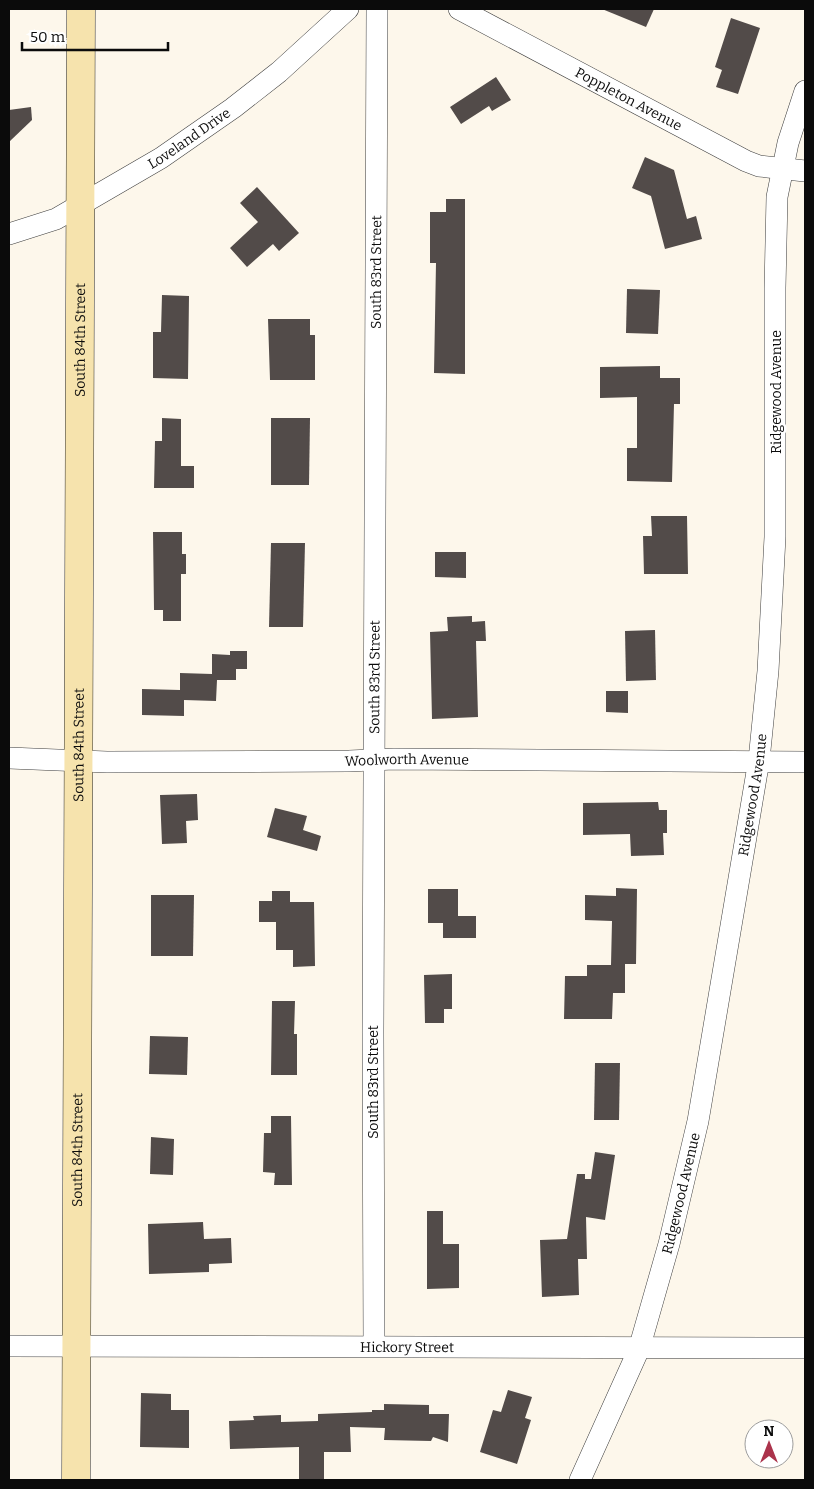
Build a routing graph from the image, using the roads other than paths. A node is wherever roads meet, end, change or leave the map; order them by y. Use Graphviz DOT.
graph roads {
  1 [pos="81,9"];
  2 [pos="348,9"];
  3 [pos="377,9"];
  4 [pos="459,9"];
  5 [pos="805,91"];
  6 [pos="783,169"];
  7 [pos="805,171"];
  8 [pos="80,204"];
  9 [pos="9,234"];
  10 [pos="9,758"];
  11 [pos="78,760"];
  12 [pos="375,760"];
  13 [pos="758,760"];
  14 [pos="805,762"];
  15 [pos="9,1346"];
  16 [pos="76,1346"];
  17 [pos="374,1346"];
  18 [pos="805,1348"];
  19 [pos="639,1349"];
  20 [pos="76,1480"];
  21 [pos="580,1480"];
  1 -- 8 [label="main road, South 84th Street"];
  2 -- 8 [label="street, Loveland Drive"];
  3 -- 12 [label="street, South 83rd Street"];
  4 -- 6 [label="street, Poppleton Avenue"];
  5 -- 6 [label="street, Ridgewood Avenue"];
  6 -- 7 [label="street, Poppleton Avenue"];
  6 -- 13 [label="street, Ridgewood Avenue"];
  8 -- 9 [label="street, Loveland Drive"];
  8 -- 11 [label="main road, South 84th Street"];
  10 -- 11 [label="street, Woolworth Avenue"];
  11 -- 12 [label="street, Woolworth Avenue"];
  11 -- 16 [label="main road, South 84th Street"];
  12 -- 13 [label="street, Woolworth Avenue"];
  12 -- 17 [label="street, South 83rd Street"];
  13 -- 14 [label="street, Woolworth Avenue"];
  13 -- 19 [label="street, Ridgewood Avenue"];
  15 -- 16 [label="street, Hickory Street"];
  16 -- 17 [label="street, Hickory Street"];
  16 -- 20 [label="main road, South 84th Street"];
  17 -- 19 [label="street, Hickory Street"];
  18 -- 19 [label="street, Hickory Street"];
  19 -- 21 [label="street, Ridgewood Avenue"];
}
